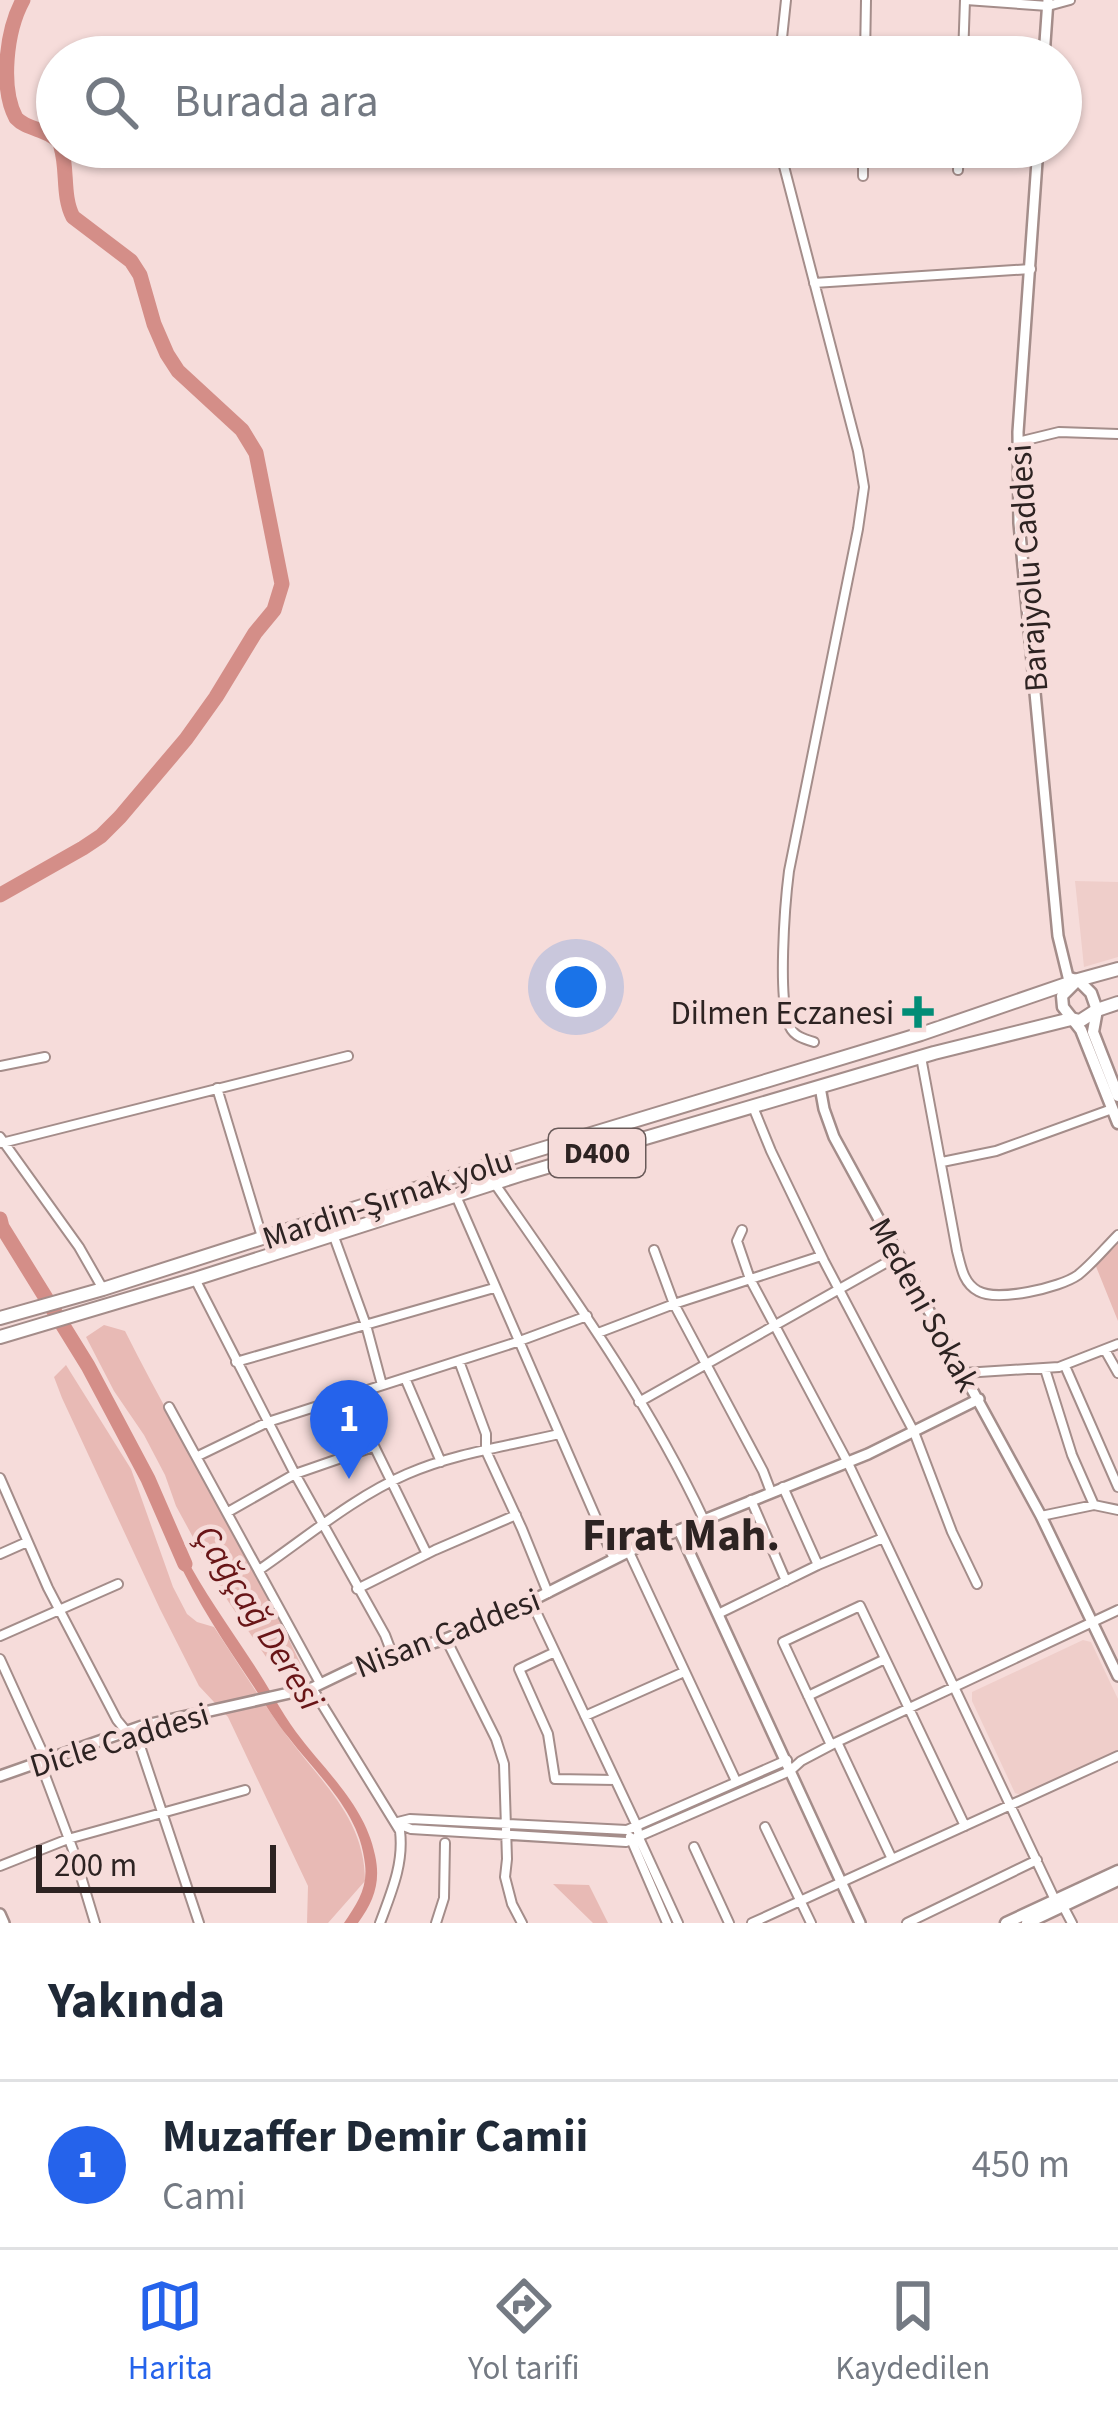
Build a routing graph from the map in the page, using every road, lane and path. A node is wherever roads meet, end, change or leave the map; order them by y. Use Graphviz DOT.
graph roads {
  1 [pos="786,0"];
  2 [pos="866,0"];
  3 [pos="966,0"];
  4 [pos="1070,0"];
  5 [pos="1048,3"];
  6 [pos="782,36"];
  7 [pos="865,36"];
  8 [pos="964,36"];
  9 [pos="1046,36"];
  10 [pos="784,168"];
  11 [pos="863,168"];
  12 [pos="1037,168"];
  13 [pos="863,176"];
  14 [pos="1031,269"];
  15 [pos="814,283"];
  16 [pos="1118,434"];
  17 [pos="1018,442"];
  18 [pos="1118,969"];
  19 [pos="1078,980"];
  20 [pos="1118,1003"];
  21 [pos="1097,1010"];
  22 [pos="1071,1019"];
  23 [pos="814,1042"];
  24 [pos="348,1056"];
  25 [pos="44,1057"];
  26 [pos="921,1057"];
  27 [pos="0,1066"];
  28 [pos="820,1087"];
  29 [pos="217,1088"];
  30 [pos="1118,1096"];
  31 [pos="753,1107"];
  32 [pos="1112,1108"];
  33 [pos="1118,1123"];
  34 [pos="1,1140"];
  35 [pos="942,1162"];
  36 [pos="494,1183"];
  37 [pos="455,1195"];
  38 [pos="742,1230"];
  39 [pos="333,1234"];
  40 [pos="1118,1235"];
  41 [pos="262,1237"];
  42 [pos="654,1250"];
  43 [pos="821,1256"];
  44 [pos="898,1256"];
  45 [pos="195,1279"];
  46 [pos="749,1279"];
  47 [pos="494,1288"];
  48 [pos="103,1289"];
  49 [pos="839,1289"];
  50 [pos="674,1304"];
  51 [pos="586,1316"];
  52 [pos="0,1318"];
  53 [pos="365,1325"];
  54 [pos="774,1326"];
  55 [pos="598,1333"];
  56 [pos="0,1337"];
  57 [pos="517,1342"];
  58 [pos="1118,1344"];
  59 [pos="1105,1350"];
  60 [pos="459,1361"];
  61 [pos="236,1362"];
  62 [pos="706,1365"];
  63 [pos="1065,1366"];
  64 [pos="1045,1369"];
  65 [pos="964,1372"];
  66 [pos="1118,1373"];
  67 [pos="405,1378"];
  68 [pos="382,1385"];
  69 [pos="349,1395"];
  70 [pos="979,1399"];
  71 [pos="639,1402"];
  72 [pos="170,1406"];
  73 [pos="268,1422"];
  74 [pos="914,1432"];
  75 [pos="559,1433"];
  76 [pos="373,1447"];
  77 [pos="486,1451"];
  78 [pos="198,1456"];
  79 [pos="847,1461"];
  80 [pos="441,1462"];
  81 [pos="295,1474"];
  82 [pos="0,1478"];
  83 [pos="390,1483"];
  84 [pos="783,1487"];
  85 [pos="1118,1487"];
  86 [pos="771,1492"];
  87 [pos="3,1494"];
  88 [pos="751,1500"];
  89 [pos="1094,1505"];
  90 [pos="1118,1510"];
  91 [pos="228,1512"];
  92 [pos="516,1515"];
  93 [pos="1041,1516"];
  94 [pos="704,1520"];
  95 [pos="324,1524"];
  96 [pos="679,1530"];
  97 [pos="883,1538"];
  98 [pos="27,1542"];
  99 [pos="629,1552"];
  100 [pos="0,1554"];
  101 [pos="427,1554"];
  102 [pos="614,1559"];
  103 [pos="818,1565"];
  104 [pos="260,1570"];
  105 [pos="786,1580"];
  106 [pos="977,1584"];
  107 [pos="118,1585"];
  108 [pos="357,1588"];
  109 [pos="548,1593"];
  110 [pos="531,1601"];
  111 [pos="59,1610"];
  112 [pos="1118,1610"];
  113 [pos="718,1614"];
  114 [pos="1093,1622"];
  115 [pos="0,1636"];
  116 [pos="446,1639"];
  117 [pos="555,1652"];
  118 [pos="393,1656"];
  119 [pos="0,1658"];
  120 [pos="885,1659"];
  121 [pos="684,1672"];
  122 [pos="1118,1676"];
  123 [pos="316,1685"];
  124 [pos="955,1685"];
  125 [pos="808,1696"];
  126 [pos="239,1704"];
  127 [pos="909,1708"];
  128 [pos="586,1716"];
  129 [pos="127,1732"];
  130 [pos="834,1743"];
  131 [pos="1118,1756"];
  132 [pos="785,1760"];
  133 [pos="801,1760"];
  134 [pos="43,1761"];
  135 [pos="790,1771"];
  136 [pos="0,1776"];
  137 [pos="615,1780"];
  138 [pos="736,1781"];
  139 [pos="244,1790"];
  140 [pos="1010,1805"];
  141 [pos="163,1812"];
  142 [pos="396,1822"];
  143 [pos="965,1826"];
  144 [pos="765,1827"];
  145 [pos="506,1829"];
  146 [pos="634,1834"];
  147 [pos="68,1839"];
  148 [pos="445,1843"];
  149 [pos="694,1847"];
  150 [pos="892,1859"];
  151 [pos="1037,1860"];
  152 [pos="0,1866"];
  153 [pos="1118,1871"];
  154 [pos="1118,1880"];
  155 [pos="841,1882"];
  156 [pos="801,1901"];
  157 [pos="1059,1903"];
  158 [pos="0,1915"];
  159 [pos="4,1923"];
  160 [pos="95,1923"];
  161 [pos="199,1923"];
  162 [pos="380,1923"];
  163 [pos="436,1923"];
  164 [pos="522,1923"];
  165 [pos="668,1923"];
  166 [pos="678,1923"];
  167 [pos="728,1923"];
  168 [pos="752,1923"];
  169 [pos="811,1923"];
  170 [pos="860,1923"];
  171 [pos="907,1923"];
  172 [pos="1006,1923"];
  173 [pos="1027,1923"];
  174 [pos="1072,1923"];
  1 -- 6 [label="street"];
  2 -- 7 [label="street"];
  3 -- 5 [label="street"];
  3 -- 8 [label="street"];
  4 -- 5 [label="street"];
  5 -- 9 [label="street"];
  10 -- 15 [label="street"];
  11 -- 13 [label="street"];
  12 -- 14 [label="street, Barajyolu Caddesi"];
  14 -- 15 [label="street"];
  14 -- 17 [label="street, Barajyolu Caddesi"];
  15 -- 23 [label="street"];
  16 -- 17 [label="street"];
  17 -- 19 [label="street, Barajyolu Caddesi"];
  18 -- 19 [label="highway, Mardin-Şırnak yolu"];
  19 -- 21 [label="main road"];
  19 -- 22 [label="main road"];
  19 -- 41 [label="highway, Mardin-Şırnak yolu"];
  20 -- 21 [label="highway, Mardin-Şırnak yolu / D400"];
  21 -- 22 [label="highway, Mardin-Şırnak yolu / D400"];
  21 -- 30 [label="main road"];
  22 -- 26 [label="highway, Mardin-Şırnak yolu / D400"];
  22 -- 32 [label="main road"];
  24 -- 29 [label="street"];
  25 -- 27 [label="street"];
  26 -- 28 [label="highway, Mardin-Şırnak yolu / D400"];
  26 -- 35 [label="street"];
  28 -- 31 [label="highway, Mardin-Şırnak yolu / D400"];
  28 -- 44 [label="street, Medeni Sokak"];
  29 -- 34 [label="street"];
  29 -- 41 [label="street"];
  31 -- 36 [label="highway, Mardin-Şırnak yolu / D400"];
  31 -- 43 [label="street"];
  32 -- 33 [label="main road"];
  32 -- 35 [label="street"];
  34 -- 48 [label="street"];
  35 -- 40 [label="street"];
  36 -- 37 [label="highway, Mardin-Şırnak yolu / D400"];
  36 -- 51 [label="street"];
  37 -- 39 [label="highway, Mardin-Şırnak yolu / D400"];
  37 -- 47 [label="street"];
  38 -- 46 [label="street"];
  39 -- 45 [label="highway, Mardin-Şırnak yolu / D400"];
  39 -- 53 [label="street"];
  41 -- 48 [label="highway, Mardin-Şırnak yolu"];
  42 -- 50 [label="street"];
  43 -- 46 [label="street"];
  43 -- 49 [label="street"];
  44 -- 49 [label="street"];
  44 -- 65 [label="street, Medeni Sokak"];
  45 -- 56 [label="highway, Mardin-Şırnak yolu / D400"];
  45 -- 61 [label="street"];
  46 -- 50 [label="street"];
  46 -- 54 [label="street"];
  47 -- 53 [label="street"];
  47 -- 57 [label="street"];
  48 -- 52 [label="highway, Mardin-Şırnak yolu"];
  49 -- 54 [label="street"];
  49 -- 74 [label="street"];
  50 -- 55 [label="street"];
  50 -- 62 [label="street"];
  51 -- 55 [label="street"];
  51 -- 57 [label="street"];
  53 -- 61 [label="street"];
  53 -- 68 [label="street"];
  54 -- 62 [label="street"];
  54 -- 79 [label="street"];
  55 -- 71 [label="street"];
  57 -- 60 [label="street"];
  57 -- 75 [label="street"];
  58 -- 59 [label="street"];
  59 -- 63 [label="street"];
  59 -- 66 [label="street"];
  60 -- 67 [label="street"];
  60 -- 77 [label="street"];
  61 -- 73 [label="street"];
  62 -- 71 [label="street"];
  62 -- 86 [label="street"];
  63 -- 64 [label="street"];
  63 -- 85 [label="street"];
  64 -- 65 [label="street"];
  64 -- 89 [label="street"];
  65 -- 70 [label="street, Medeni Sokak"];
  67 -- 68 [label="street"];
  67 -- 80 [label="street"];
  68 -- 69 [label="street"];
  69 -- 73 [label="street"];
  69 -- 76 [label="street"];
  70 -- 74 [label="street, Nisan Caddesi"];
  70 -- 93 [label="street, Medeni Sokak"];
  71 -- 94 [label="street"];
  72 -- 78 [label="street"];
  73 -- 78 [label="street"];
  73 -- 81 [label="street"];
  74 -- 79 [label="street, Nisan Caddesi"];
  74 -- 106 [label="street"];
  75 -- 77 [label="street"];
  75 -- 102 [label="street"];
  76 -- 81 [label="street"];
  76 -- 83 [label="street"];
  77 -- 80 [label="street"];
  77 -- 92 [label="street"];
  78 -- 91 [label="street"];
  79 -- 84 [label="street, Nisan Caddesi"];
  79 -- 97 [label="street"];
  80 -- 83 [label="street"];
  81 -- 91 [label="street"];
  81 -- 95 [label="street"];
  82 -- 87 [label="street"];
  83 -- 95 [label="street"];
  83 -- 101 [label="street"];
  84 -- 86 [label="street, Nisan Caddesi"];
  84 -- 103 [label="street"];
  86 -- 88 [label="street, Nisan Caddesi"];
  87 -- 98 [label="street"];
  88 -- 94 [label="street, Nisan Caddesi"];
  88 -- 105 [label="street"];
  89 -- 90 [label="street"];
  89 -- 93 [label="street"];
  91 -- 104 [label="street"];
  92 -- 101 [label="street"];
  92 -- 109 [label="street"];
  93 -- 114 [label="street, Medeni Sokak"];
  94 -- 96 [label="street, Nisan Caddesi"];
  95 -- 104 [label="street"];
  95 -- 108 [label="street"];
  96 -- 99 [label="street, Nisan Caddesi"];
  96 -- 113 [label="street"];
  97 -- 103 [label="street"];
  97 -- 124 [label="street"];
  98 -- 100 [label="street"];
  98 -- 111 [label="street"];
  99 -- 102 [label="street, Nisan Caddesi"];
  99 -- 121 [label="street"];
  101 -- 108 [label="street"];
  102 -- 109 [label="street, Nisan Caddesi"];
  103 -- 105 [label="street"];
  104 -- 123 [label="street"];
  105 -- 113 [label="street"];
  107 -- 111 [label="street"];
  108 -- 118 [label="street"];
  109 -- 110 [label="street, Nisan Caddesi"];
  110 -- 116 [label="street, Nisan Caddesi"];
  110 -- 117 [label="street"];
  111 -- 115 [label="street"];
  111 -- 129 [label="street"];
  112 -- 114 [label="street"];
  113 -- 132 [label="street"];
  114 -- 122 [label="street, Medeni Sokak"];
  114 -- 124 [label="street"];
  116 -- 118 [label="street, Nisan Caddesi"];
  116 -- 145 [label="street"];
  117 -- 128 [label="street"];
  117 -- 137 [label="street"];
  118 -- 123 [label="street, Nisan Caddesi"];
  119 -- 134 [label="street"];
  120 -- 125 [label="street"];
  120 -- 125 [label="street"];
  120 -- 127 [label="street"];
  121 -- 128 [label="street"];
  121 -- 138 [label="street"];
  123 -- 126 [label="street, Nisan Caddesi"];
  123 -- 142 [label="street"];
  124 -- 127 [label="street"];
  124 -- 140 [label="street"];
  125 -- 130 [label="street"];
  126 -- 129 [label="street, Dicle Caddesi"];
  127 -- 130 [label="street"];
  127 -- 143 [label="street"];
  128 -- 137 [label="street"];
  129 -- 134 [label="street, Dicle Caddesi"];
  129 -- 141 [label="street"];
  130 -- 133 [label="street"];
  130 -- 150 [label="street"];
  131 -- 140 [label="street"];
  132 -- 133 [label="street"];
  132 -- 135 [label="street"];
  132 -- 138 [label="street"];
  133 -- 135 [label="street"];
  134 -- 136 [label="street, Dicle Caddesi"];
  134 -- 147 [label="street"];
  135 -- 146 [label="street"];
  135 -- 155 [label="street"];
  137 -- 146 [label="street"];
  138 -- 146 [label="street"];
  139 -- 141 [label="street"];
  140 -- 143 [label="street"];
  140 -- 151 [label="street"];
  141 -- 147 [label="street"];
  141 -- 161 [label="street"];
  142 -- 145 [label="street"];
  142 -- 162 [label="street"];
  143 -- 150 [label="street"];
  144 -- 156 [label="street"];
  145 -- 146 [label="street"];
  145 -- 164 [label="street"];
  146 -- 165 [label="street"];
  146 -- 166 [label="street"];
  147 -- 152 [label="street"];
  147 -- 160 [label="street"];
  148 -- 163 [label="street"];
  149 -- 167 [label="street"];
  150 -- 155 [label="street"];
  151 -- 157 [label="street"];
  151 -- 171 [label="street"];
  153 -- 157 [label="main road"];
  154 -- 157 [label="main road"];
  155 -- 156 [label="street"];
  155 -- 170 [label="street"];
  156 -- 168 [label="street"];
  156 -- 169 [label="street"];
  157 -- 172 [label="main road"];
  157 -- 173 [label="main road"];
  157 -- 174 [label="street"];
  158 -- 159 [label="street"];
}
